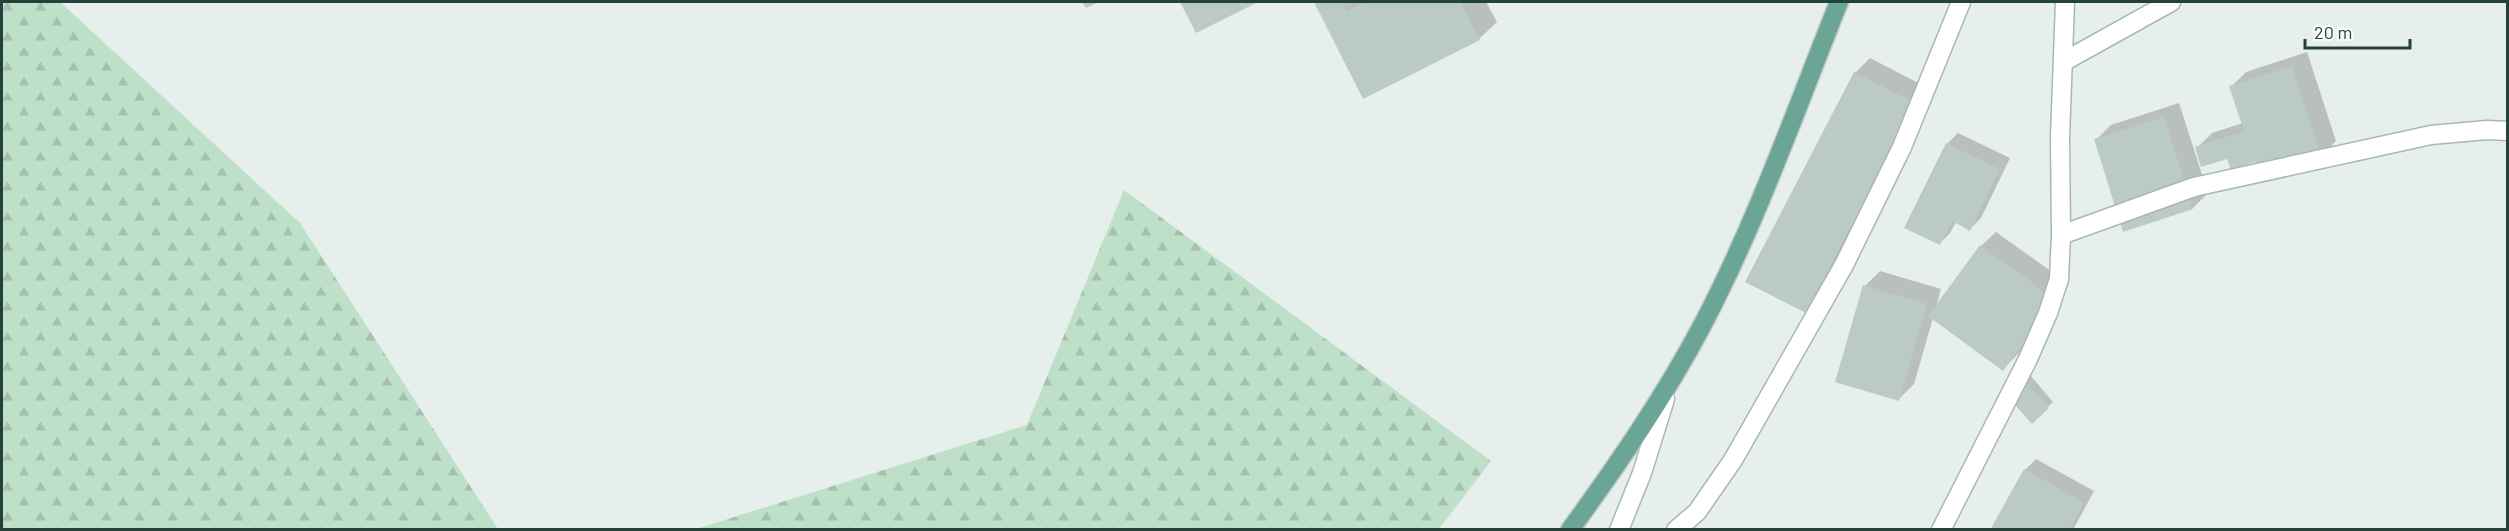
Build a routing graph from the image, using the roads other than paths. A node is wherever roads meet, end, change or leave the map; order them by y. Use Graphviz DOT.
graph roads {
  1 [pos="1839,2"];
  2 [pos="1961,2"];
  3 [pos="2065,2"];
  4 [pos="2171,2"];
  5 [pos="2063,62"];
  6 [pos="2508,131"];
  7 [pos="2061,235"];
  8 [pos="1683,358"];
  9 [pos="1570,530"];
  10 [pos="1619,530"];
  11 [pos="1676,530"];
  12 [pos="1941,530"];
  1 -- 8 [label="main road"];
  2 -- 11 [label="street"];
  3 -- 5 [label="street"];
  4 -- 5 [label="street"];
  5 -- 7 [label="street"];
  6 -- 7 [label="street"];
  7 -- 12 [label="street"];
  8 -- 9 [label="main road"];
  8 -- 10 [label="street"];
}
